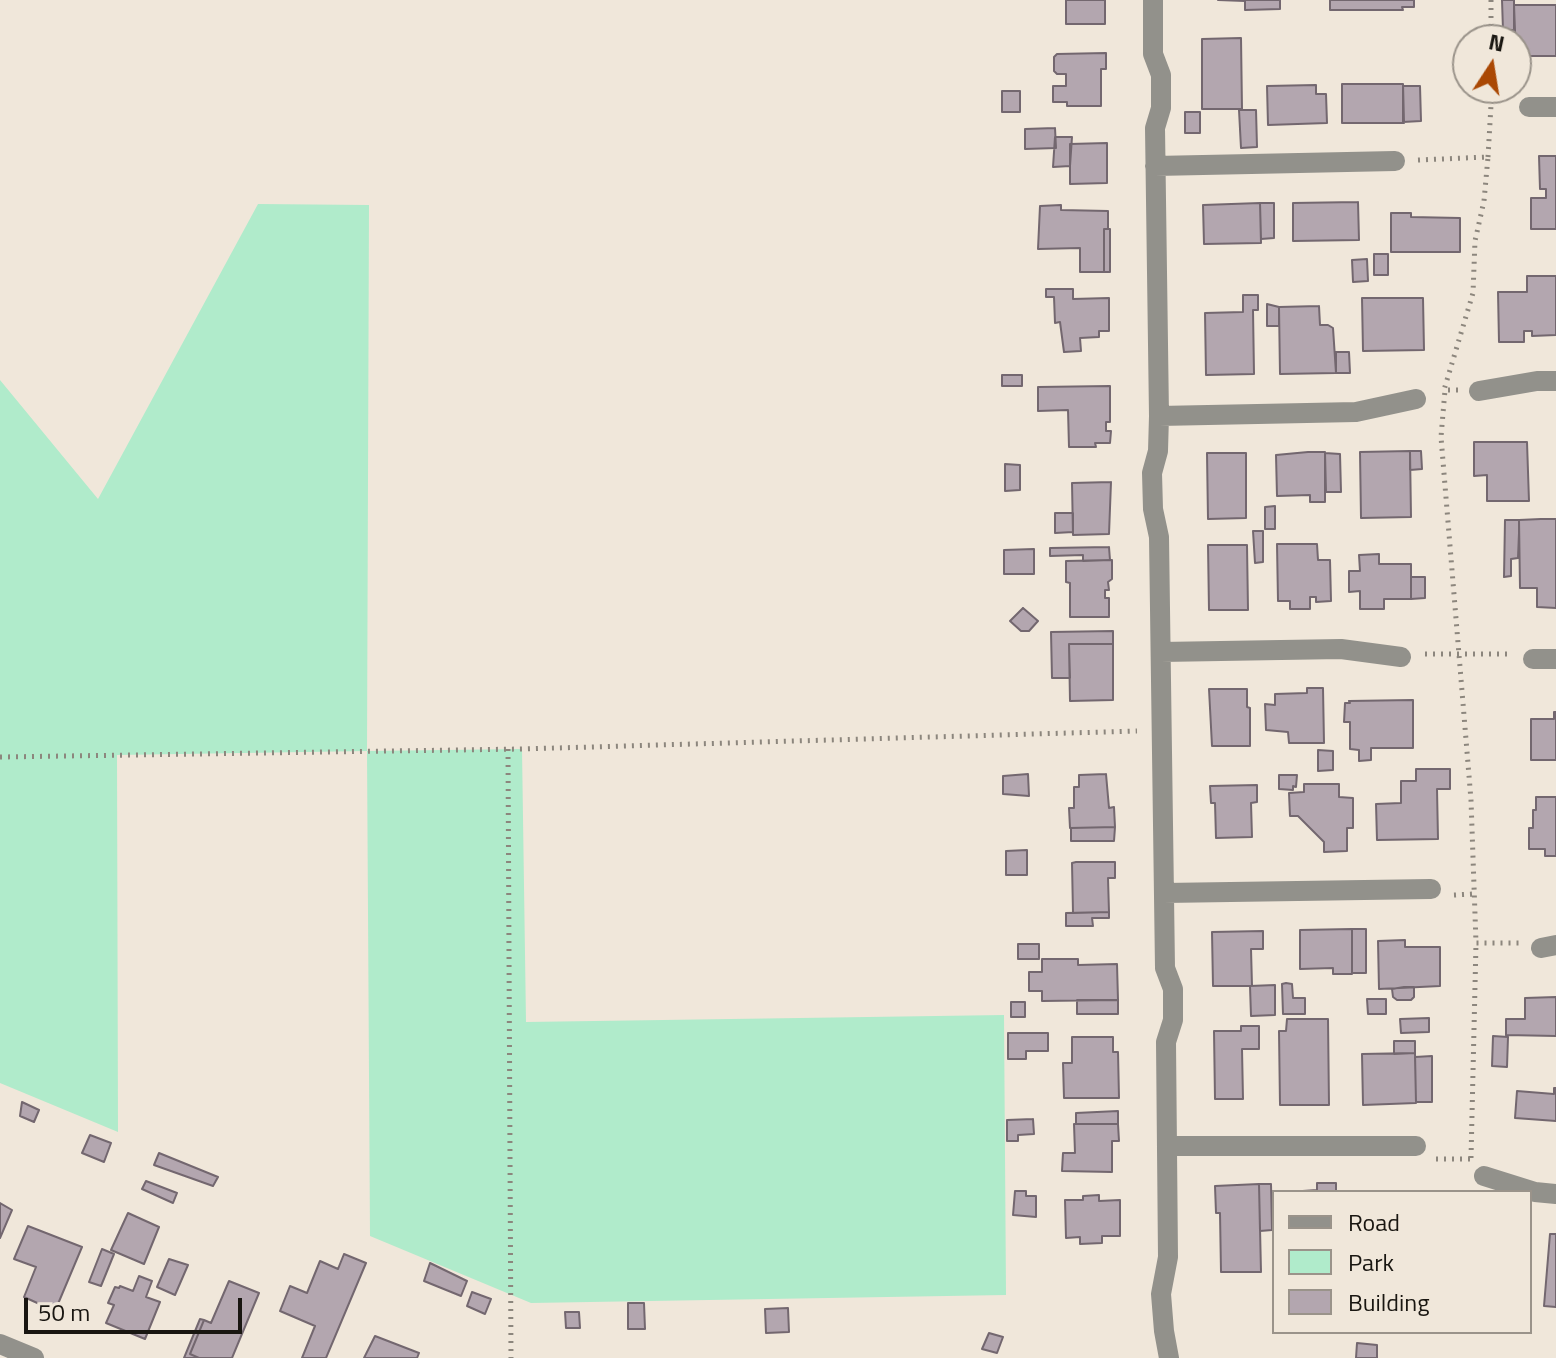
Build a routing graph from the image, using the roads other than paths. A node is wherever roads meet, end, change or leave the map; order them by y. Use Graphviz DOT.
graph roads {
  1 [pos="1153,0"];
  2 [pos="1529,107"];
  3 [pos="1556,107"];
  4 [pos="1395,161"];
  5 [pos="1155,166"];
  6 [pos="1556,381"];
  7 [pos="1479,391"];
  8 [pos="1416,399"];
  9 [pos="1159,416"];
  10 [pos="1161,652"];
  11 [pos="1401,657"];
  12 [pos="1533,659"];
  13 [pos="1556,659"];
  14 [pos="1431,889"];
  15 [pos="1164,893"];
  16 [pos="1167,1146"];
  17 [pos="1416,1146"];
  18 [pos="1484,1176"];
  19 [pos="1529,1190"];
  20 [pos="1532,1191"];
  21 [pos="1556,1194"];
  22 [pos="0,1344"];
  23 [pos="34,1358"];
  24 [pos="1169,1358"];
  1 -- 5 [label="street"];
  2 -- 3 [label="street"];
  4 -- 5 [label="street"];
  5 -- 9 [label="street"];
  6 -- 7 [label="street"];
  8 -- 9 [label="street"];
  9 -- 10 [label="street"];
  10 -- 11 [label="street"];
  10 -- 15 [label="street"];
  12 -- 13 [label="street"];
  14 -- 15 [label="street"];
  15 -- 16 [label="street"];
  16 -- 17 [label="street"];
  16 -- 24 [label="street"];
  18 -- 19 [label="street"];
  20 -- 21 [label="street"];
  22 -- 23 [label="street"];
}
